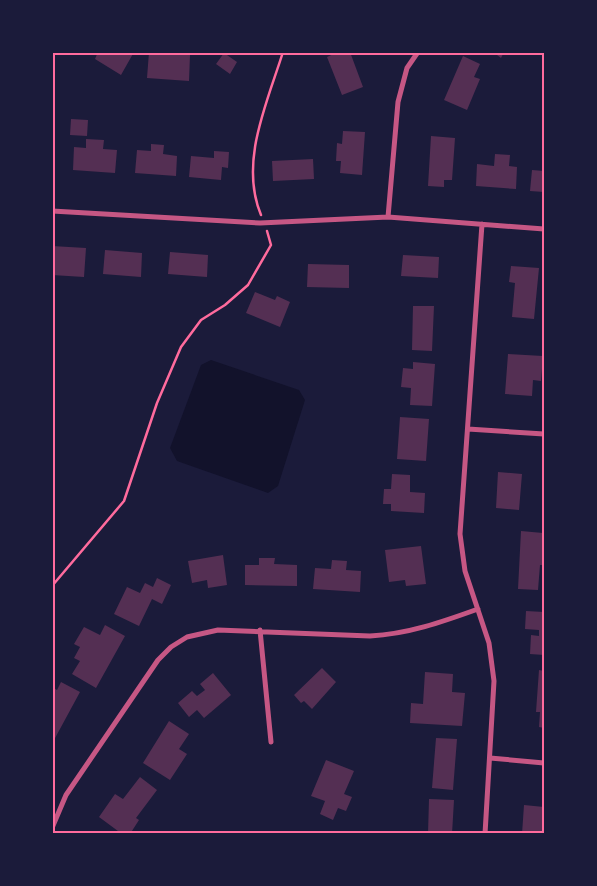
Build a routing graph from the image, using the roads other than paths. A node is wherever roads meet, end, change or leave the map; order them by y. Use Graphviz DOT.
graph roads {
  1 [pos="418,52"];
  2 [pos="52,212"];
  3 [pos="388,218"];
  4 [pos="482,224"];
  5 [pos="544,229"];
  6 [pos="468,428"];
  7 [pos="544,434"];
  8 [pos="478,609"];
  9 [pos="260,630"];
  10 [pos="271,742"];
  11 [pos="490,758"];
  12 [pos="544,763"];
  13 [pos="52,828"];
  14 [pos="485,834"];
  1 -- 3 [label="street"];
  2 -- 3 [label="street"];
  3 -- 4 [label="street"];
  4 -- 5 [label="street"];
  4 -- 6 [label="street"];
  6 -- 7 [label="street"];
  6 -- 8 [label="street"];
  8 -- 9 [label="street"];
  8 -- 11 [label="street"];
  9 -- 10 [label="street"];
  9 -- 13 [label="street"];
  11 -- 12 [label="street"];
  11 -- 14 [label="street"];
}
